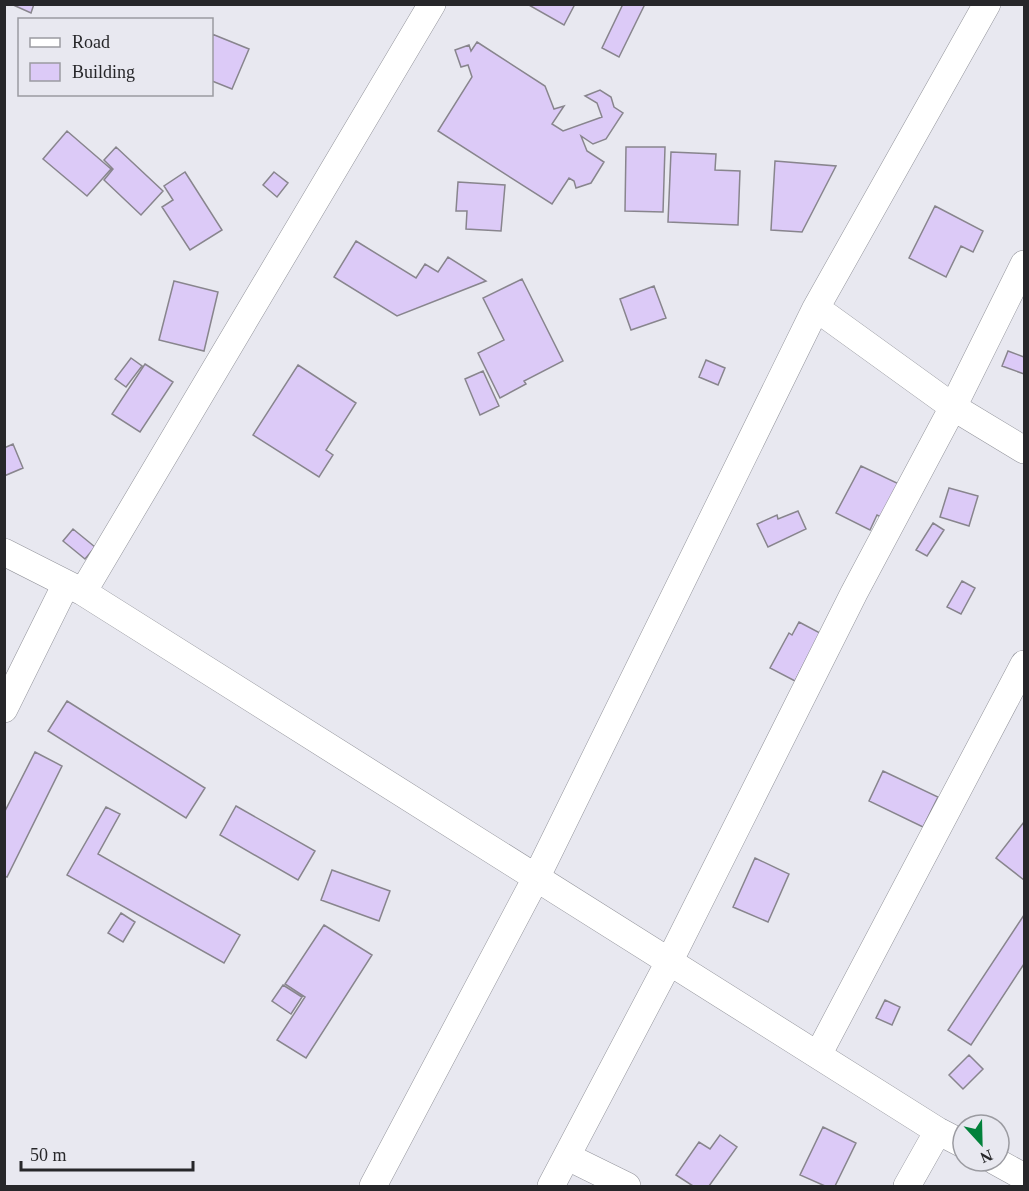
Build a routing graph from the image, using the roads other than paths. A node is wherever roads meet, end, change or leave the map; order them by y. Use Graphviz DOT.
graph roads {
  1 [pos="432,4"];
  2 [pos="987,4"];
  3 [pos="1022,275"];
  4 [pos="816,308"];
  5 [pos="953,407"];
  6 [pos="1024,450"];
  7 [pos="4,552"];
  8 [pos="75,588"];
  9 [pos="1024,664"];
  10 [pos="1016,700"];
  11 [pos="4,709"];
  12 [pos="536,878"];
  13 [pos="669,962"];
  14 [pos="818,1055"];
  15 [pos="938,1131"];
  16 [pos="951,1138"];
  17 [pos="568,1157"];
  18 [pos="373,1186"];
  19 [pos="551,1186"];
  20 [pos="627,1186"];
  21 [pos="907,1186"];
  1 -- 8 [label="street"];
  2 -- 4 [label="street"];
  3 -- 5 [label="street"];
  4 -- 5 [label="street"];
  4 -- 12 [label="street"];
  5 -- 6 [label="street"];
  5 -- 13 [label="street"];
  7 -- 8 [label="street"];
  8 -- 11 [label="street"];
  8 -- 12 [label="street"];
  9 -- 10 [label="street"];
  10 -- 14 [label="street"];
  12 -- 13 [label="street"];
  12 -- 18 [label="street"];
  13 -- 14 [label="street"];
  13 -- 17 [label="street"];
  14 -- 15 [label="street"];
  15 -- 16 [label="street"];
  15 -- 21 [label="street"];
  17 -- 19 [label="street"];
  17 -- 20 [label="street"];
}
